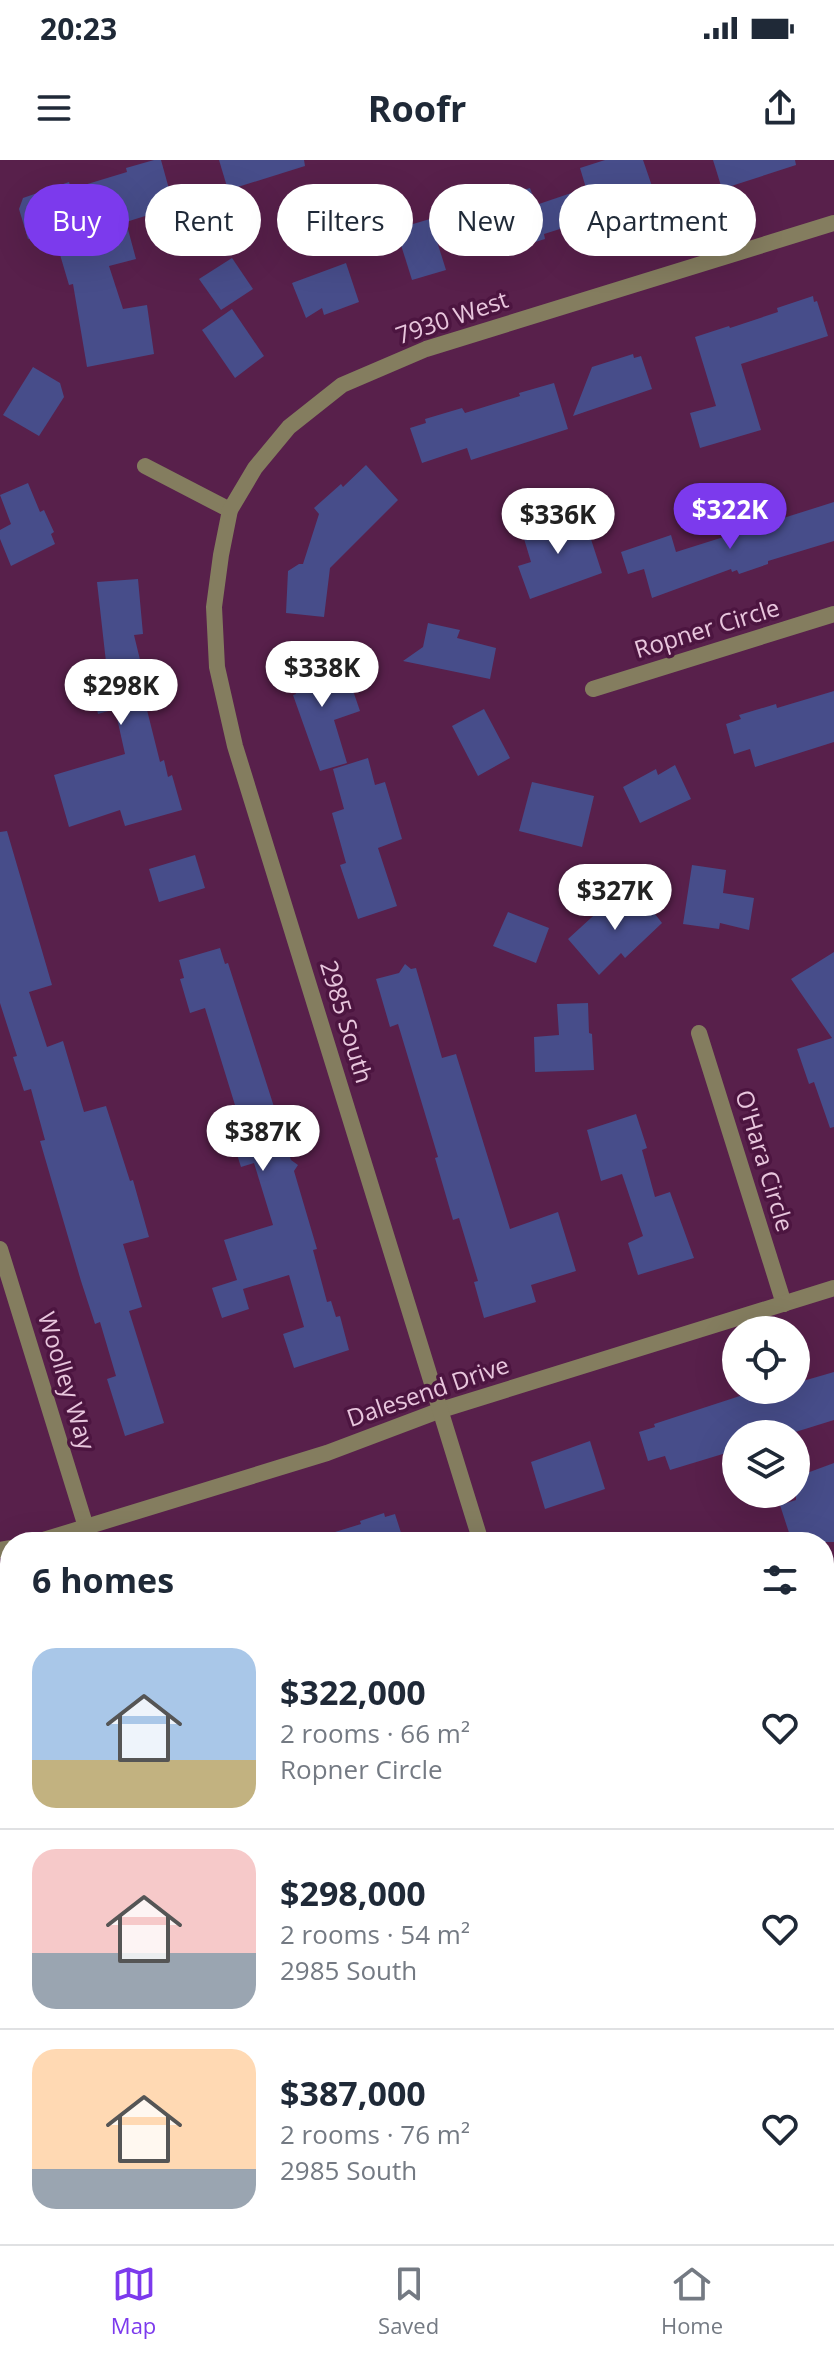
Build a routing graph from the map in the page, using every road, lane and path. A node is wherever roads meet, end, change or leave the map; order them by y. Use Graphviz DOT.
graph roads {
  1 [pos="834,223"];
  2 [pos="145,466"];
  3 [pos="230,510"];
  4 [pos="834,614"];
  5 [pos="593,689"];
  6 [pos="699,1033"];
  7 [pos="0,1249"];
  8 [pos="834,1288"];
  9 [pos="784,1304"];
  10 [pos="441,1410"];
  11 [pos="86,1527"];
  12 [pos="70,1532"];
  13 [pos="478,1532"];
  1 -- 3 [label="street, 7930 West"];
  2 -- 3 [label="street"];
  3 -- 10 [label="street, 2985 South"];
  4 -- 5 [label="street, Ropner Circle"];
  6 -- 9 [label="street, O'Hara Circle"];
  7 -- 11 [label="street, Woolley Way"];
  8 -- 9 [label="street, Dalesend Drive"];
  9 -- 10 [label="street, Dalesend Drive"];
  10 -- 11 [label="street, Dalesend Drive"];
  10 -- 13 [label="street, 2985 South"];
  11 -- 12 [label="street, Dalesend Drive"];
}
